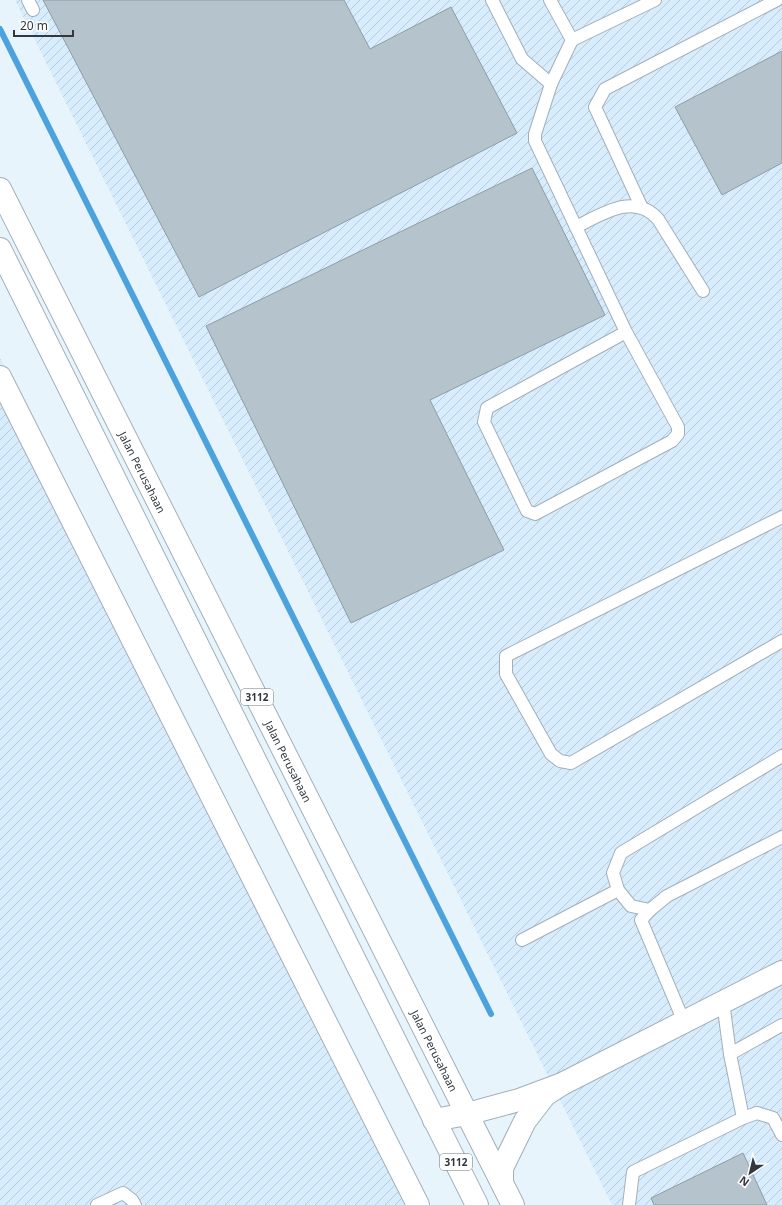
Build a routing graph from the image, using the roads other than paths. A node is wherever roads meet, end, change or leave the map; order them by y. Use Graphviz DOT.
graph roads {
  1 [pos="492,0"];
  2 [pos="550,0"];
  3 [pos="655,0"];
  4 [pos="777,0"];
  5 [pos="572,40"];
  6 [pos="552,84"];
  7 [pos="0,189"];
  8 [pos="641,206"];
  9 [pos="576,227"];
  10 [pos="0,249"];
  11 [pos="703,291"];
  12 [pos="626,332"];
  13 [pos="0,377"];
  14 [pos="782,517"];
  15 [pos="782,641"];
  16 [pos="782,756"];
  17 [pos="782,837"];
  18 [pos="618,890"];
  19 [pos="650,910"];
  20 [pos="522,940"];
  21 [pos="782,972"];
  22 [pos="723,1002"];
  23 [pos="684,1022"];
  24 [pos="782,1025"];
  25 [pos="730,1054"];
  26 [pos="549,1090"];
  27 [pos="468,1114"];
  28 [pos="743,1118"];
  29 [pos="434,1120"];
  30 [pos="782,1135"];
  31 [pos="502,1182"];
  32 [pos="97,1205"];
  33 [pos="135,1205"];
  34 [pos="418,1205"];
  35 [pos="477,1205"];
  36 [pos="513,1205"];
  37 [pos="629,1205"];
  1 -- 6 [label="lane"];
  2 -- 5 [label="lane"];
  3 -- 5 [label="lane"];
  4 -- 8 [label="lane"];
  5 -- 6 [label="lane"];
  6 -- 9 [label="lane"];
  7 -- 27 [label="main road, Jalan Perusahaan / 3112"];
  8 -- 9 [label="lane"];
  8 -- 11 [label="lane"];
  9 -- 12 [label="lane"];
  10 -- 29 [label="main road, 3112"];
  12 -- 12 [label="lane"];
  13 -- 34 [label="main road"];
  14 -- 15 [label="lane"];
  16 -- 18 [label="lane"];
  17 -- 19 [label="lane"];
  18 -- 19 [label="lane"];
  18 -- 20 [label="lane"];
  19 -- 23 [label="lane"];
  21 -- 22 [label="main road"];
  22 -- 23 [label="main road"];
  22 -- 25 [label="lane"];
  23 -- 26 [label="main road"];
  24 -- 25 [label="lane"];
  25 -- 28 [label="lane"];
  26 -- 27 [label="main road"];
  26 -- 31 [label="main road"];
  27 -- 29 [label="main road"];
  27 -- 31 [label="main road, Jalan Perusahaan / 3112"];
  28 -- 30 [label="lane"];
  28 -- 37 [label="lane"];
  29 -- 35 [label="main road, 3112"];
  31 -- 36 [label="main road, Jalan Perusahaan / 3112"];
  32 -- 33 [label="lane"];
}
